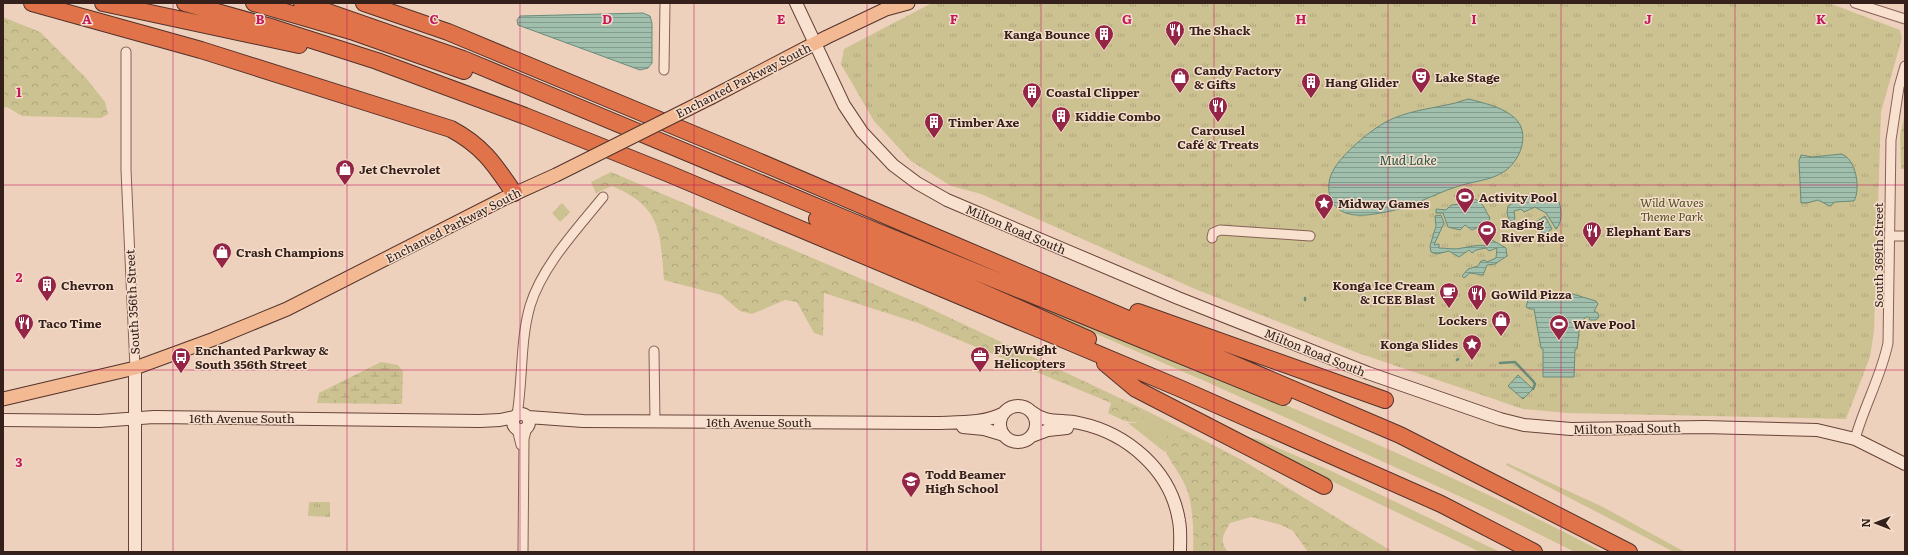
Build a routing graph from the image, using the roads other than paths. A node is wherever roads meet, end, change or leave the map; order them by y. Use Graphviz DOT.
graph roads {
  1 [pos="32,3"];
  2 [pos="103,3"];
  3 [pos="185,3"];
  4 [pos="254,3"];
  5 [pos="302,3"];
  6 [pos="364,3"];
  7 [pos="665,3"];
  8 [pos="796,3"];
  9 [pos="908,3"];
  10 [pos="1855,3"];
  11 [pos="890,6"];
  12 [pos="1905,19"];
  13 [pos="816,42"];
  14 [pos="126,52"];
  15 [pos="377,62"];
  16 [pos="1905,66"];
  17 [pos="664,70"];
  18 [pos="514,193"];
  19 [pos="603,197"];
  20 [pos="1310,236"];
  21 [pos="1890,236"];
  22 [pos="1905,236"];
  23 [pos="1212,238"];
  24 [pos="990,260"];
  25 [pos="654,351"];
  26 [pos="1092,352"];
  27 [pos="135,368"];
  28 [pos="1180,388"];
  29 [pos="3,399"];
  30 [pos="1385,400"];
  31 [pos="1032,412"];
  32 [pos="1004,413"];
  33 [pos="136,419"];
  34 [pos="3,420"];
  35 [pos="521,421"];
  36 [pos="655,422"];
  37 [pos="934,423"];
  38 [pos="1097,428"];
  39 [pos="1392,432"];
  40 [pos="1004,435"];
  41 [pos="1032,436"];
  42 [pos="1855,439"];
  43 [pos="1905,464"];
  44 [pos="1324,486"];
  45 [pos="135,552"];
  46 [pos="523,552"];
  47 [pos="1180,552"];
  48 [pos="1534,552"];
  49 [pos="1629,552"];
  1 -- 18 [label="highway"];
  2 -- 15 [label="highway"];
  3 -- 15 [label="highway"];
  4 -- 28 [label="highway"];
  5 -- 39 [label="highway"];
  6 -- 24 [label="highway"];
  7 -- 17 [label="street"];
  8 -- 13 [label="street, Milton Road South"];
  9 -- 11 [label="main road, Enchanted Parkway South"];
  10 -- 12 [label="street"];
  11 -- 13 [label="main road, Enchanted Parkway South"];
  13 -- 18 [label="main road, Enchanted Parkway South, bridge"];
  13 -- 42 [label="street, Milton Road South"];
  14 -- 27 [label="street, South 356th Street"];
  15 -- 26 [label="highway"];
  16 -- 21 [label="street, South 369th Street"];
  18 -- 27 [label="main road, Enchanted Parkway South"];
  19 -- 35 [label="street"];
  20 -- 23 [label="street"];
  21 -- 22 [label="street"];
  21 -- 42 [label="street, South 369th Street"];
  24 -- 30 [label="highway"];
  24 -- 39 [label="highway"];
  25 -- 36 [label="street"];
  26 -- 28 [label="highway"];
  26 -- 44 [label="highway"];
  27 -- 29 [label="main road, Enchanted Parkway South"];
  27 -- 33 [label="street, South 356th Street"];
  28 -- 48 [label="highway"];
  31 -- 32 [label="street"];
  31 -- 38 [label="street"];
  31 -- 41 [label="street"];
  32 -- 37 [label="street, 16th Avenue South"];
  32 -- 40 [label="street"];
  33 -- 34 [label="street, 16th Avenue South"];
  33 -- 35 [label="street, 16th Avenue South"];
  33 -- 45 [label="street, South 356th Street"];
  35 -- 36 [label="street, 16th Avenue South"];
  35 -- 46 [label="street"];
  36 -- 37 [label="street, 16th Avenue South"];
  37 -- 40 [label="street, 16th Avenue South"];
  38 -- 41 [label="street"];
  38 -- 47 [label="street"];
  39 -- 49 [label="highway"];
  40 -- 41 [label="street"];
  42 -- 43 [label="street, Milton Road South"];
}
